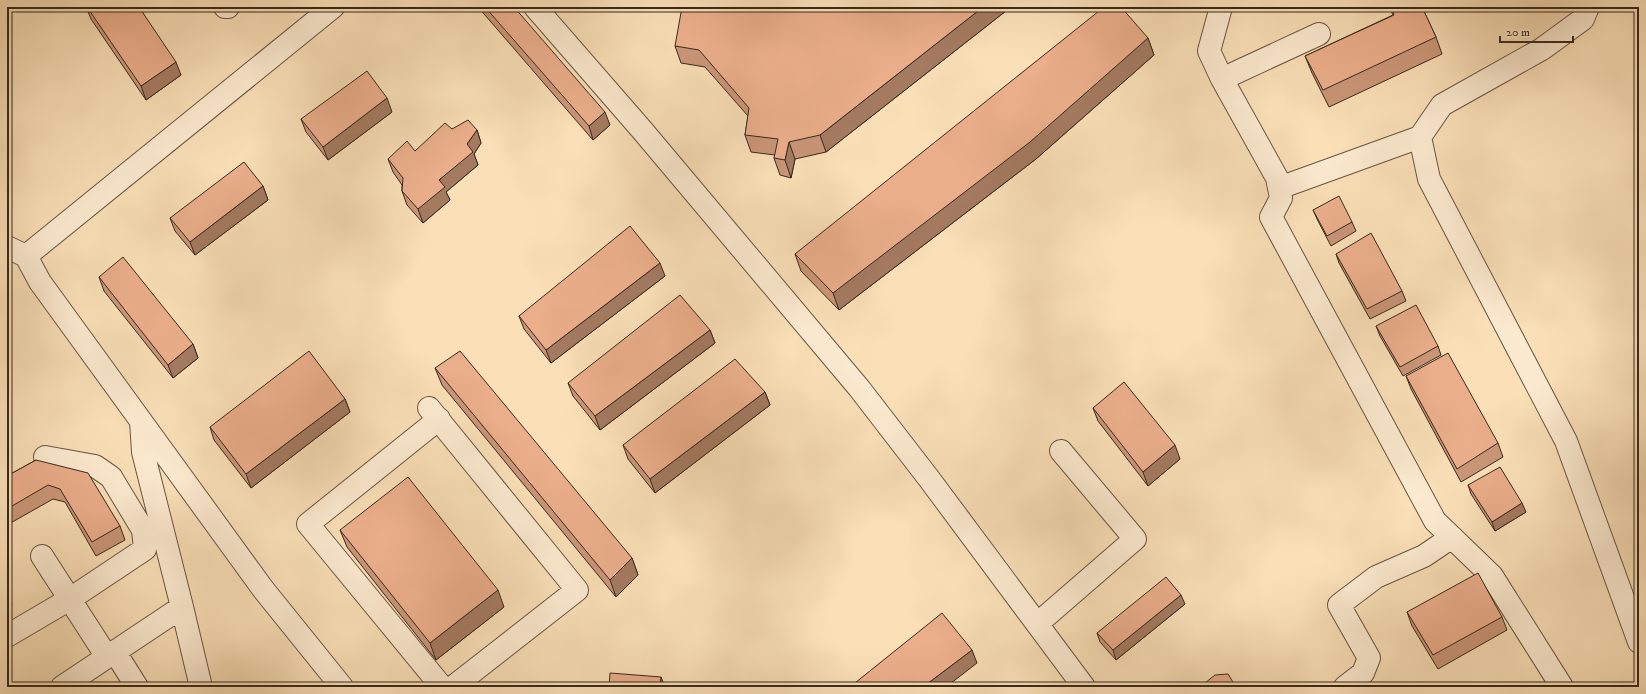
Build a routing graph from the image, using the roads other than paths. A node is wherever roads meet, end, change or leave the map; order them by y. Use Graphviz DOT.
graph roads {
  1 [pos="225,7"];
  2 [pos="228,7"];
  3 [pos="333,7"];
  4 [pos="535,7"];
  5 [pos="1221,7"];
  6 [pos="1588,7"];
  7 [pos="1319,34"];
  8 [pos="1222,80"];
  9 [pos="1420,137"];
  10 [pos="1279,188"];
  11 [pos="16,252"];
  12 [pos="141,421"];
  13 [pos="1061,451"];
  14 [pos="46,457"];
  15 [pos="1452,537"];
  16 [pos="42,556"];
  17 [pos="70,599"];
  18 [pos="182,607"];
  19 [pos="1037,624"];
  20 [pos="7,636"];
  21 [pos="1639,642"];
  22 [pos="111,654"];
  23 [pos="62,687"];
  24 [pos="137,687"];
  25 [pos="200,687"];
  26 [pos="342,687"];
  27 [pos="442,687"];
  28 [pos="453,687"];
  29 [pos="1084,687"];
  30 [pos="1345,687"];
  31 [pos="1562,687"];
  1 -- 2 [label="street"];
  3 -- 11 [label="street"];
  4 -- 19 [label="street"];
  5 -- 8 [label="street"];
  6 -- 9 [label="street"];
  7 -- 8 [label="street"];
  8 -- 10 [label="street"];
  9 -- 10 [label="street"];
  9 -- 21 [label="street"];
  10 -- 15 [label="street"];
  11 -- 12 [label="street"];
  12 -- 18 [label="street"];
  12 -- 26 [label="street"];
  13 -- 19 [label="street"];
  14 -- 17 [label="street"];
  15 -- 30 [label="street"];
  15 -- 31 [label="street"];
  16 -- 17 [label="street"];
  17 -- 20 [label="street"];
  17 -- 22 [label="street"];
  18 -- 22 [label="street"];
  18 -- 25 [label="street"];
  19 -- 29 [label="street"];
  22 -- 23 [label="street"];
  22 -- 24 [label="street"];
  27 -- 28 [label="street"];
}
